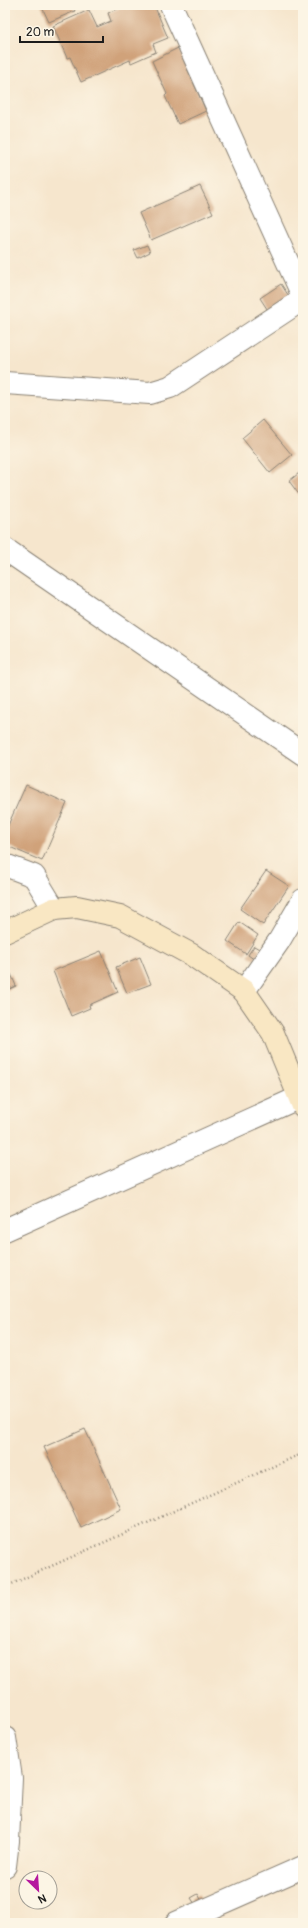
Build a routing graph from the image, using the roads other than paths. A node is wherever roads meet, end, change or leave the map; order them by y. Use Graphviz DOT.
graph roads {
  1 [pos="171,5"];
  2 [pos="303,297"];
  3 [pos="5,383"];
  4 [pos="5,549"];
  5 [pos="303,754"];
  6 [pos="5,864"];
  7 [pos="303,900"];
  8 [pos="54,909"];
  9 [pos="5,932"];
  10 [pos="244,991"];
  11 [pos="302,1100"];
  12 [pos="5,1230"];
  13 [pos="5,1738"];
  14 [pos="5,1866"];
  15 [pos="303,1867"];
  16 [pos="176,1923"];
  1 -- 2 [label="street"];
  2 -- 3 [label="street"];
  4 -- 5 [label="street"];
  6 -- 8 [label="street"];
  7 -- 10 [label="street"];
  8 -- 9 [label="street"];
  8 -- 10 [label="street"];
  10 -- 11 [label="street"];
  11 -- 12 [label="street"];
  13 -- 14 [label="street"];
  15 -- 16 [label="street"];
}
